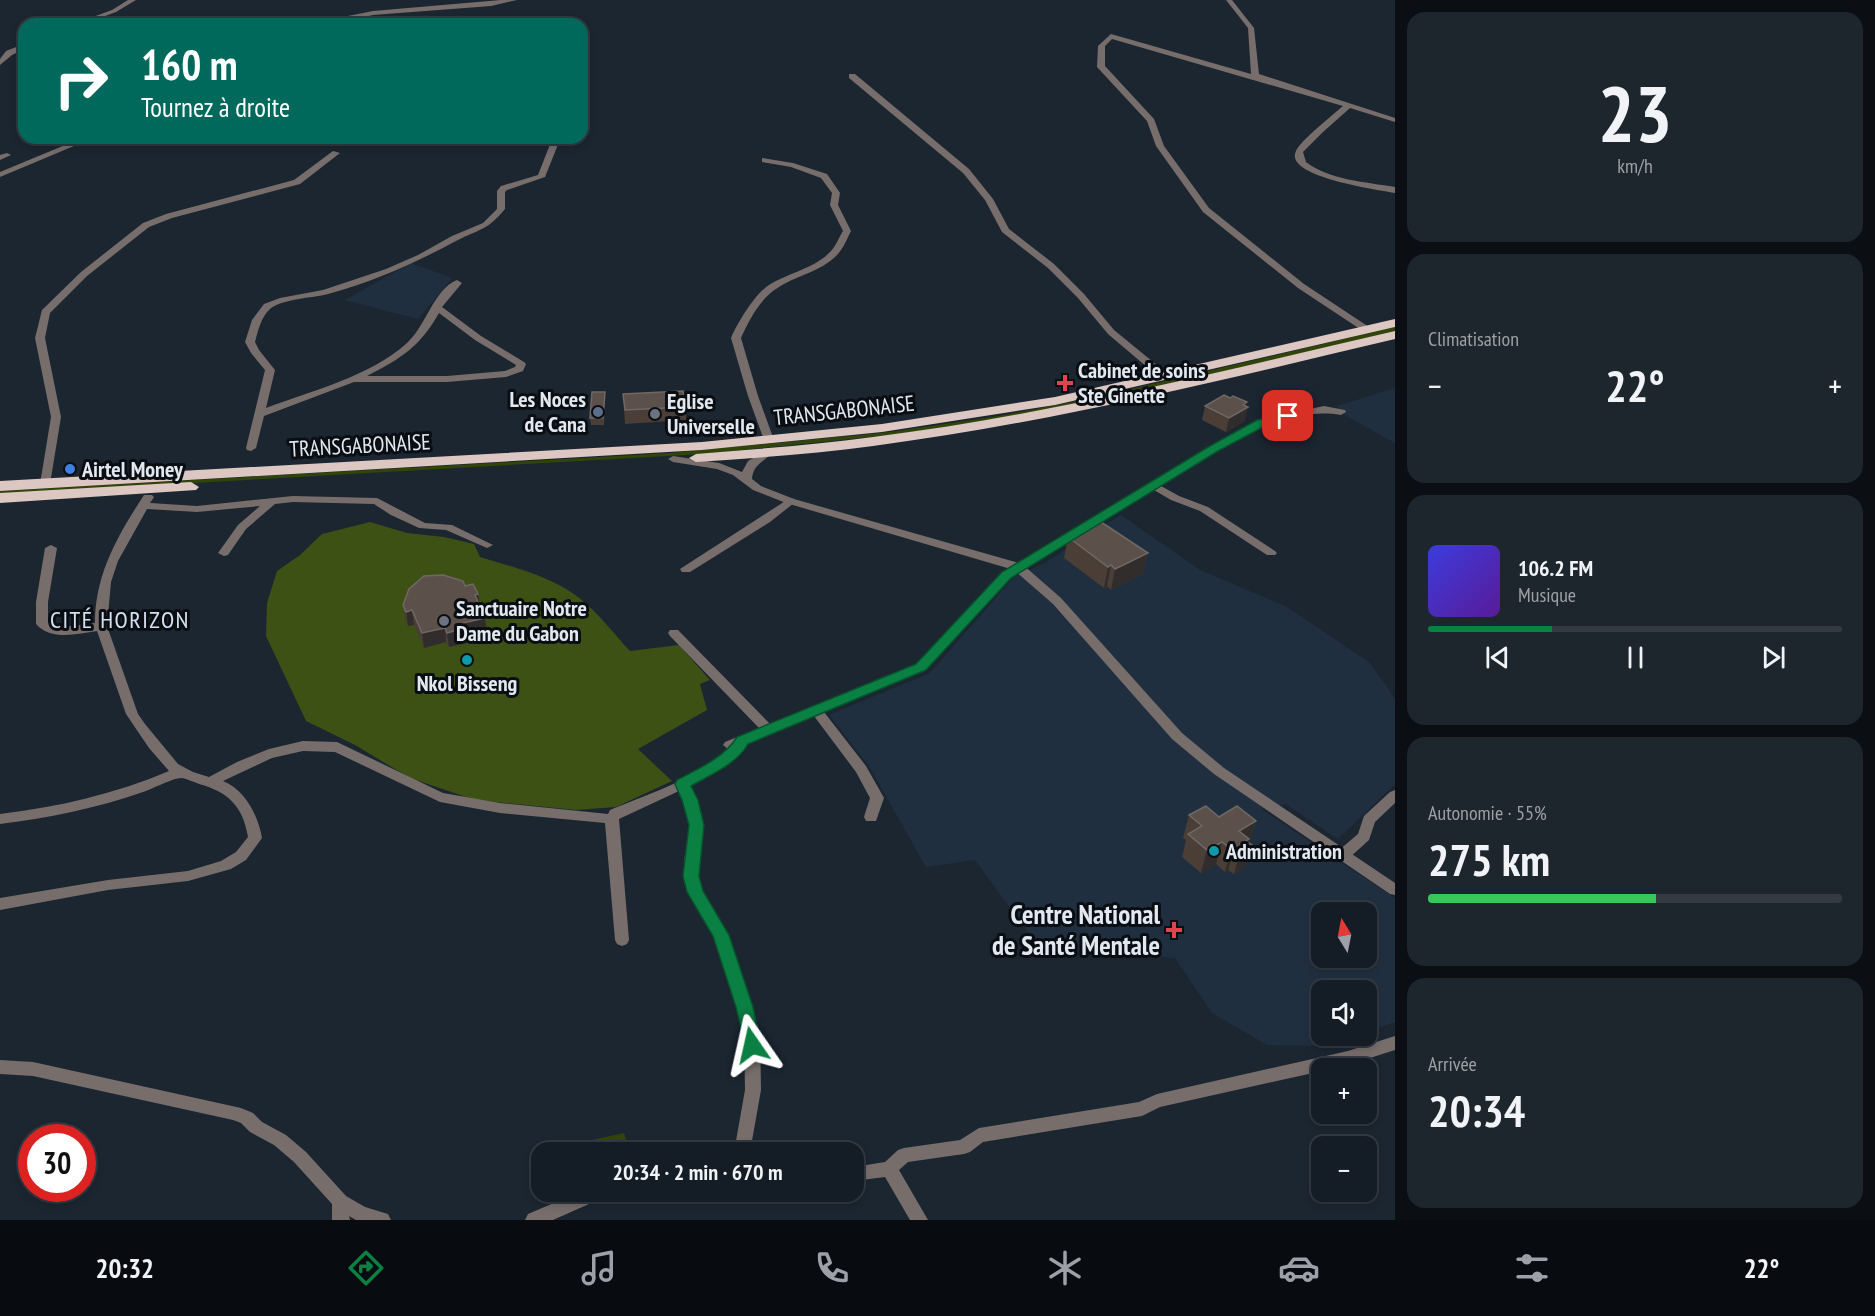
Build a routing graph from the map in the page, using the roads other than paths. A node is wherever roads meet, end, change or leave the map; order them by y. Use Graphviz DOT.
graph roads {
  1 [pos="133,0"];
  2 [pos="514,0"];
  3 [pos="1229,0"];
  4 [pos="95,18"];
  5 [pos="350,18"];
  6 [pos="18,49"];
  7 [pos="0,63"];
  8 [pos="852,76"];
  9 [pos="1262,79"];
  10 [pos="1348,106"];
  11 [pos="1395,120"];
  12 [pos="75,144"];
  13 [pos="553,144"];
  14 [pos="336,153"];
  15 [pos="765,160"];
  16 [pos="0,175"];
  17 [pos="1395,190"];
  18 [pos="457,283"];
  19 [pos="436,307"];
  20 [pos="1395,323"];
  21 [pos="1366,329"];
  22 [pos="1395,335"];
  23 [pos="1165,377"];
  24 [pos="353,379"];
  25 [pos="1341,412"];
  26 [pos="260,414"];
  27 [pos="769,446"];
  28 [pos="251,448"];
  29 [pos="673,459"];
  30 [pos="747,481"];
  31 [pos="45,484"];
  32 [pos="1152,485"];
  33 [pos="0,486"];
  34 [pos="0,498"];
  35 [pos="273,500"];
  36 [pos="790,501"];
  37 [pos="487,545"];
  38 [pos="51,548"];
  39 [pos="224,553"];
  40 [pos="1271,553"];
  41 [pos="1018,567"];
  42 [pos="686,569"];
  43 [pos="101,626"];
  44 [pos="674,633"];
  45 [pos="816,710"];
  46 [pos="768,730"];
  47 [pos="180,772"];
  48 [pos="212,782"];
  49 [pos="683,784"];
  50 [pos="1395,795"];
  51 [pos="872,817"];
  52 [pos="0,819"];
  53 [pos="612,819"];
  54 [pos="1343,855"];
  55 [pos="1395,890"];
  56 [pos="0,904"];
  57 [pos="622,940"];
  58 [pos="1395,1043"];
  59 [pos="0,1067"];
  60 [pos="744,1142"];
  61 [pos="889,1169"];
  62 [pos="864,1172"];
  63 [pos="340,1201"];
  64 [pos="576,1202"];
  65 [pos="341,1220"];
  66 [pos="382,1220"];
  67 [pos="534,1220"];
  68 [pos="919,1220"];
  1 -- 4 [label="street"];
  2 -- 5 [label="street"];
  3 -- 9 [label="street"];
  6 -- 7 [label="street"];
  8 -- 23 [label="street"];
  9 -- 10 [label="street"];
  9 -- 21 [label="street"];
  10 -- 11 [label="street"];
  10 -- 17 [label="street"];
  12 -- 16 [label="street"];
  13 -- 26 [label="street"];
  14 -- 31 [label="street"];
  15 -- 27 [label="street"];
  18 -- 19 [label="street"];
  19 -- 24 [label="street"];
  19 -- 24 [label="street"];
  20 -- 21 [label="highway, TRANSGABONAISE"];
  21 -- 23 [label="highway, TRANSGABONAISE"];
  22 -- 27 [label="highway, TRANSGABONAISE"];
  23 -- 27 [label="highway, TRANSGABONAISE"];
  24 -- 26 [label="street"];
  25 -- 32 [label="street"];
  26 -- 28 [label="street"];
  27 -- 29 [label="highway, TRANSGABONAISE"];
  27 -- 30 [label="street"];
  27 -- 31 [label="highway, TRANSGABONAISE"];
  29 -- 30 [label="street"];
  29 -- 34 [label="highway, TRANSGABONAISE"];
  30 -- 36 [label="street"];
  31 -- 33 [label="highway, TRANSGABONAISE"];
  32 -- 40 [label="street"];
  32 -- 41 [label="street"];
  35 -- 37 [label="street"];
  35 -- 39 [label="street"];
  35 -- 43 [label="street"];
  36 -- 41 [label="street"];
  36 -- 42 [label="street"];
  38 -- 43 [label="street"];
  41 -- 45 [label="street"];
  41 -- 54 [label="street"];
  43 -- 47 [label="street"];
  44 -- 46 [label="street"];
  45 -- 46 [label="street"];
  45 -- 51 [label="street"];
  46 -- 49 [label="street"];
  47 -- 48 [label="street"];
  47 -- 52 [label="street"];
  48 -- 53 [label="street"];
  48 -- 56 [label="street"];
  49 -- 53 [label="street"];
  49 -- 60 [label="street"];
  50 -- 54 [label="street"];
  53 -- 57 [label="street"];
  54 -- 55 [label="street"];
  58 -- 61 [label="street"];
  59 -- 63 [label="street"];
  61 -- 62 [label="street"];
  61 -- 68 [label="street"];
  63 -- 65 [label="street"];
  63 -- 66 [label="street"];
  64 -- 67 [label="street"];
}
